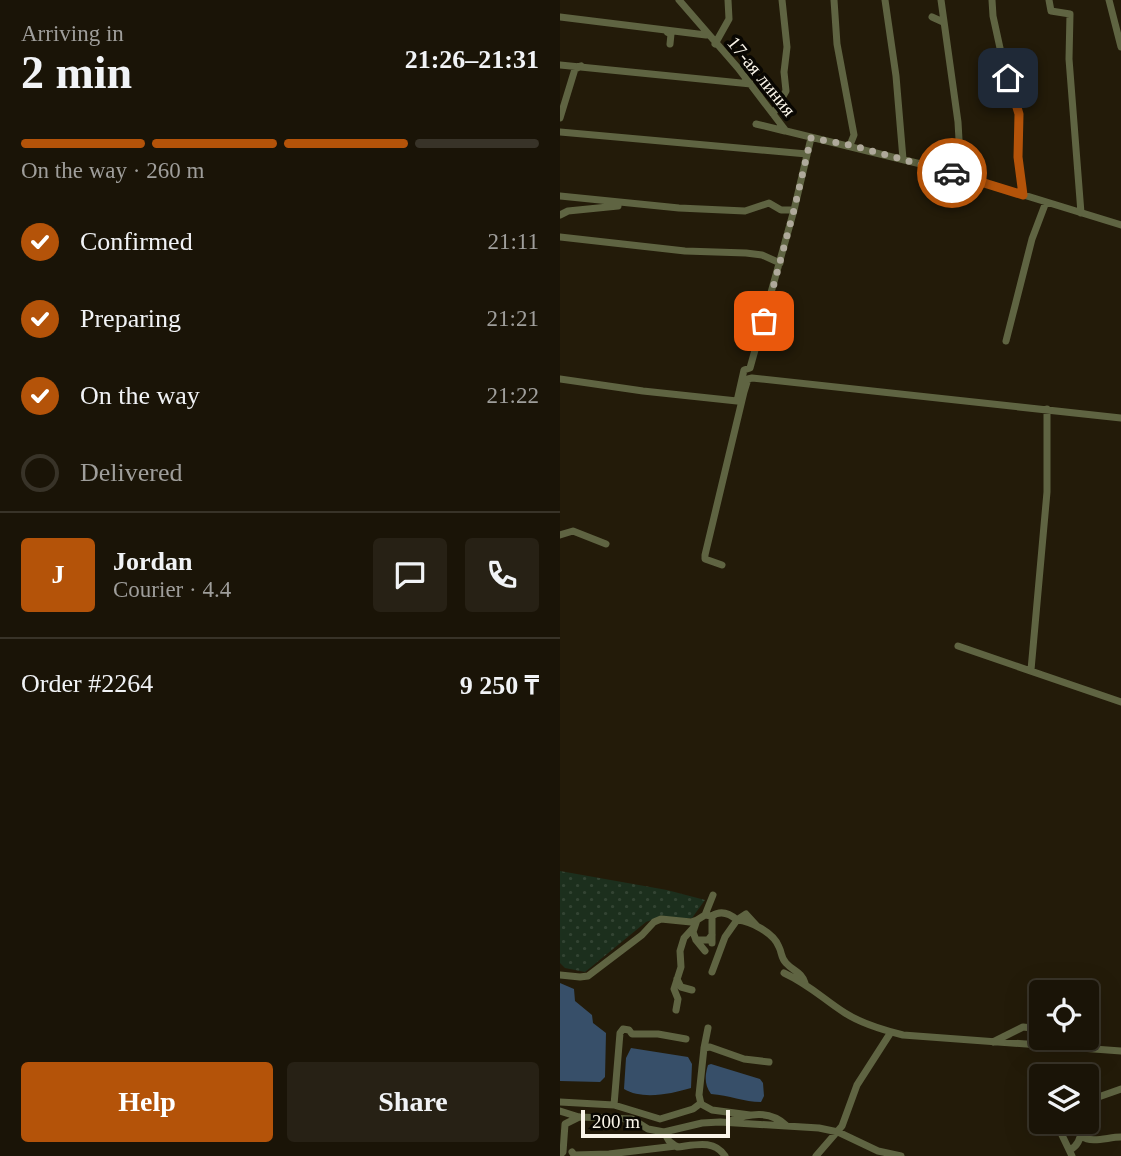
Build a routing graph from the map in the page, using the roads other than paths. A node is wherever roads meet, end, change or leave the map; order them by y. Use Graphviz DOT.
graph roads {
  1 [pos="679,0"];
  2 [pos="728,0"];
  3 [pos="782,0"];
  4 [pos="834,0"];
  5 [pos="886,0"];
  6 [pos="941,0"];
  7 [pos="992,0"];
  8 [pos="1049,0"];
  9 [pos="1109,0"];
  10 [pos="932,17"];
  11 [pos="560,18"];
  12 [pos="943,22"];
  13 [pos="659,30"];
  14 [pos="707,35"];
  15 [pos="670,44"];
  16 [pos="715,44"];
  17 [pos="1121,47"];
  18 [pos="560,65"];
  19 [pos="582,65"];
  20 [pos="751,84"];
  21 [pos="773,114"];
  22 [pos="560,118"];
  23 [pos="756,124"];
  24 [pos="786,131"];
  25 [pos="560,132"];
  26 [pos="682,136"];
  27 [pos="811,138"];
  28 [pos="675,143"];
  29 [pos="850,145"];
  30 [pos="807,154"];
  31 [pos="903,159"];
  32 [pos="961,175"];
  33 [pos="1023,195"];
  34 [pos="560,196"];
  35 [pos="1046,202"];
  36 [pos="629,204"];
  37 [pos="794,210"];
  38 [pos="1081,213"];
  39 [pos="560,215"];
  40 [pos="1121,225"];
  41 [pos="560,237"];
  42 [pos="780,263"];
  43 [pos="1006,341"];
  44 [pos="560,379"];
  45 [pos="1047,409"];
  46 [pos="1121,418"];
  47 [pos="561,534"];
  48 [pos="606,544"];
  49 [pos="722,565"];
  50 [pos="958,646"];
  51 [pos="1031,670"];
  52 [pos="1121,702"];
  53 [pos="713,895"];
  54 [pos="745,911"];
  55 [pos="756,912"];
  56 [pos="703,918"];
  57 [pos="737,919"];
  58 [pos="758,926"];
  59 [pos="686,935"];
  60 [pos="696,940"];
  61 [pos="705,951"];
  62 [pos="712,972"];
  63 [pos="784,973"];
  64 [pos="560,975"];
  65 [pos="804,979"];
  66 [pos="677,983"];
  67 [pos="692,990"];
  68 [pos="676,1010"];
  69 [pos="708,1028"];
  70 [pos="1029,1028"];
  71 [pos="891,1032"];
  72 [pos="686,1039"];
  73 [pos="992,1042"];
  74 [pos="1029,1044"];
  75 [pos="704,1048"];
  76 [pos="1099,1049"];
  77 [pos="1121,1051"];
  78 [pos="769,1062"];
  79 [pos="1121,1089"];
  80 [pos="1099,1097"];
  81 [pos="560,1102"];
  82 [pos="701,1103"];
  83 [pos="614,1105"];
  84 [pos="560,1111"];
  85 [pos="750,1115"];
  86 [pos="579,1116"];
  87 [pos="727,1123"];
  88 [pos="787,1126"];
  89 [pos="664,1132"];
  90 [pos="838,1132"];
  91 [pos="1062,1134"];
  92 [pos="1081,1136"];
  93 [pos="1121,1138"];
  94 [pos="676,1146"];
  95 [pos="572,1152"];
  96 [pos="1071,1153"];
  97 [pos="560,1155"];
  98 [pos="726,1156"];
  99 [pos="816,1156"];
  100 [pos="901,1156"];
  1 -- 14 [label="street, 17-ая линия"];
  2 -- 16 [label="street"];
  3 -- 21 [label="street"];
  4 -- 29 [label="street"];
  5 -- 31 [label="street"];
  6 -- 12 [label="street"];
  7 -- 33 [label="street"];
  8 -- 38 [label="street"];
  9 -- 17 [label="street"];
  10 -- 12 [label="street"];
  11 -- 13 [label="street"];
  12 -- 32 [label="street"];
  13 -- 14 [label="street"];
  13 -- 15 [label="street"];
  14 -- 16 [label="street, 17-ая линия"];
  16 -- 20 [label="street, 17-ая линия"];
  18 -- 19 [label="street"];
  19 -- 20 [label="street"];
  19 -- 22 [label="street"];
  20 -- 21 [label="street, 17-ая линия"];
  21 -- 24 [label="street, 17-ая линия"];
  23 -- 24 [label="street"];
  24 -- 27 [label="street, 17-ая линия"];
  25 -- 28 [label="street"];
  26 -- 28 [label="street"];
  27 -- 29 [label="street, 17-ая линия"];
  27 -- 30 [label="street"];
  28 -- 30 [label="street"];
  29 -- 31 [label="street, 17-ая линия"];
  30 -- 37 [label="street"];
  31 -- 32 [label="street, 17-ая линия"];
  32 -- 33 [label="street, 17-ая линия"];
  33 -- 35 [label="street, 17-ая линия"];
  34 -- 36 [label="street"];
  35 -- 38 [label="street, 17-ая линия"];
  35 -- 43 [label="street"];
  36 -- 37 [label="street"];
  36 -- 39 [label="street"];
  37 -- 42 [label="street"];
  38 -- 40 [label="street, 17-ая линия"];
  41 -- 42 [label="street"];
  42 -- 44 [label="street"];
  45 -- 46 [label="street"];
  45 -- 49 [label="street"];
  45 -- 51 [label="street"];
  47 -- 48 [label="street"];
  50 -- 51 [label="street"];
  51 -- 52 [label="street"];
  53 -- 56 [label="street"];
  54 -- 55 [label="street"];
  54 -- 57 [label="street"];
  54 -- 58 [label="street"];
  56 -- 57 [label="street"];
  56 -- 59 [label="street"];
  56 -- 60 [label="street"];
  56 -- 60 [label="street"];
  56 -- 64 [label="street"];
  57 -- 58 [label="street"];
  57 -- 62 [label="street"];
  58 -- 65 [label="street"];
  59 -- 60 [label="street"];
  59 -- 66 [label="street"];
  60 -- 61 [label="street"];
  63 -- 65 [label="street"];
  65 -- 71 [label="street"];
  66 -- 67 [label="street"];
  66 -- 68 [label="street"];
  69 -- 75 [label="street"];
  70 -- 73 [label="street"];
  71 -- 73 [label="street"];
  71 -- 90 [label="street"];
  72 -- 83 [label="street"];
  73 -- 74 [label="street"];
  75 -- 78 [label="street"];
  75 -- 82 [label="street"];
  76 -- 77 [label="street"];
  79 -- 80 [label="street"];
  81 -- 83 [label="street"];
  82 -- 83 [label="street"];
  82 -- 85 [label="street"];
  84 -- 86 [label="street"];
  85 -- 87 [label="street"];
  85 -- 88 [label="street"];
  86 -- 89 [label="street"];
  86 -- 97 [label="street"];
  87 -- 88 [label="street"];
  87 -- 89 [label="street"];
  88 -- 90 [label="street"];
  89 -- 94 [label="street"];
  90 -- 99 [label="street"];
  90 -- 100 [label="street"];
  91 -- 96 [label="street"];
  92 -- 93 [label="street"];
  92 -- 96 [label="street"];
  94 -- 95 [label="street"];
  94 -- 98 [label="street"];
}
